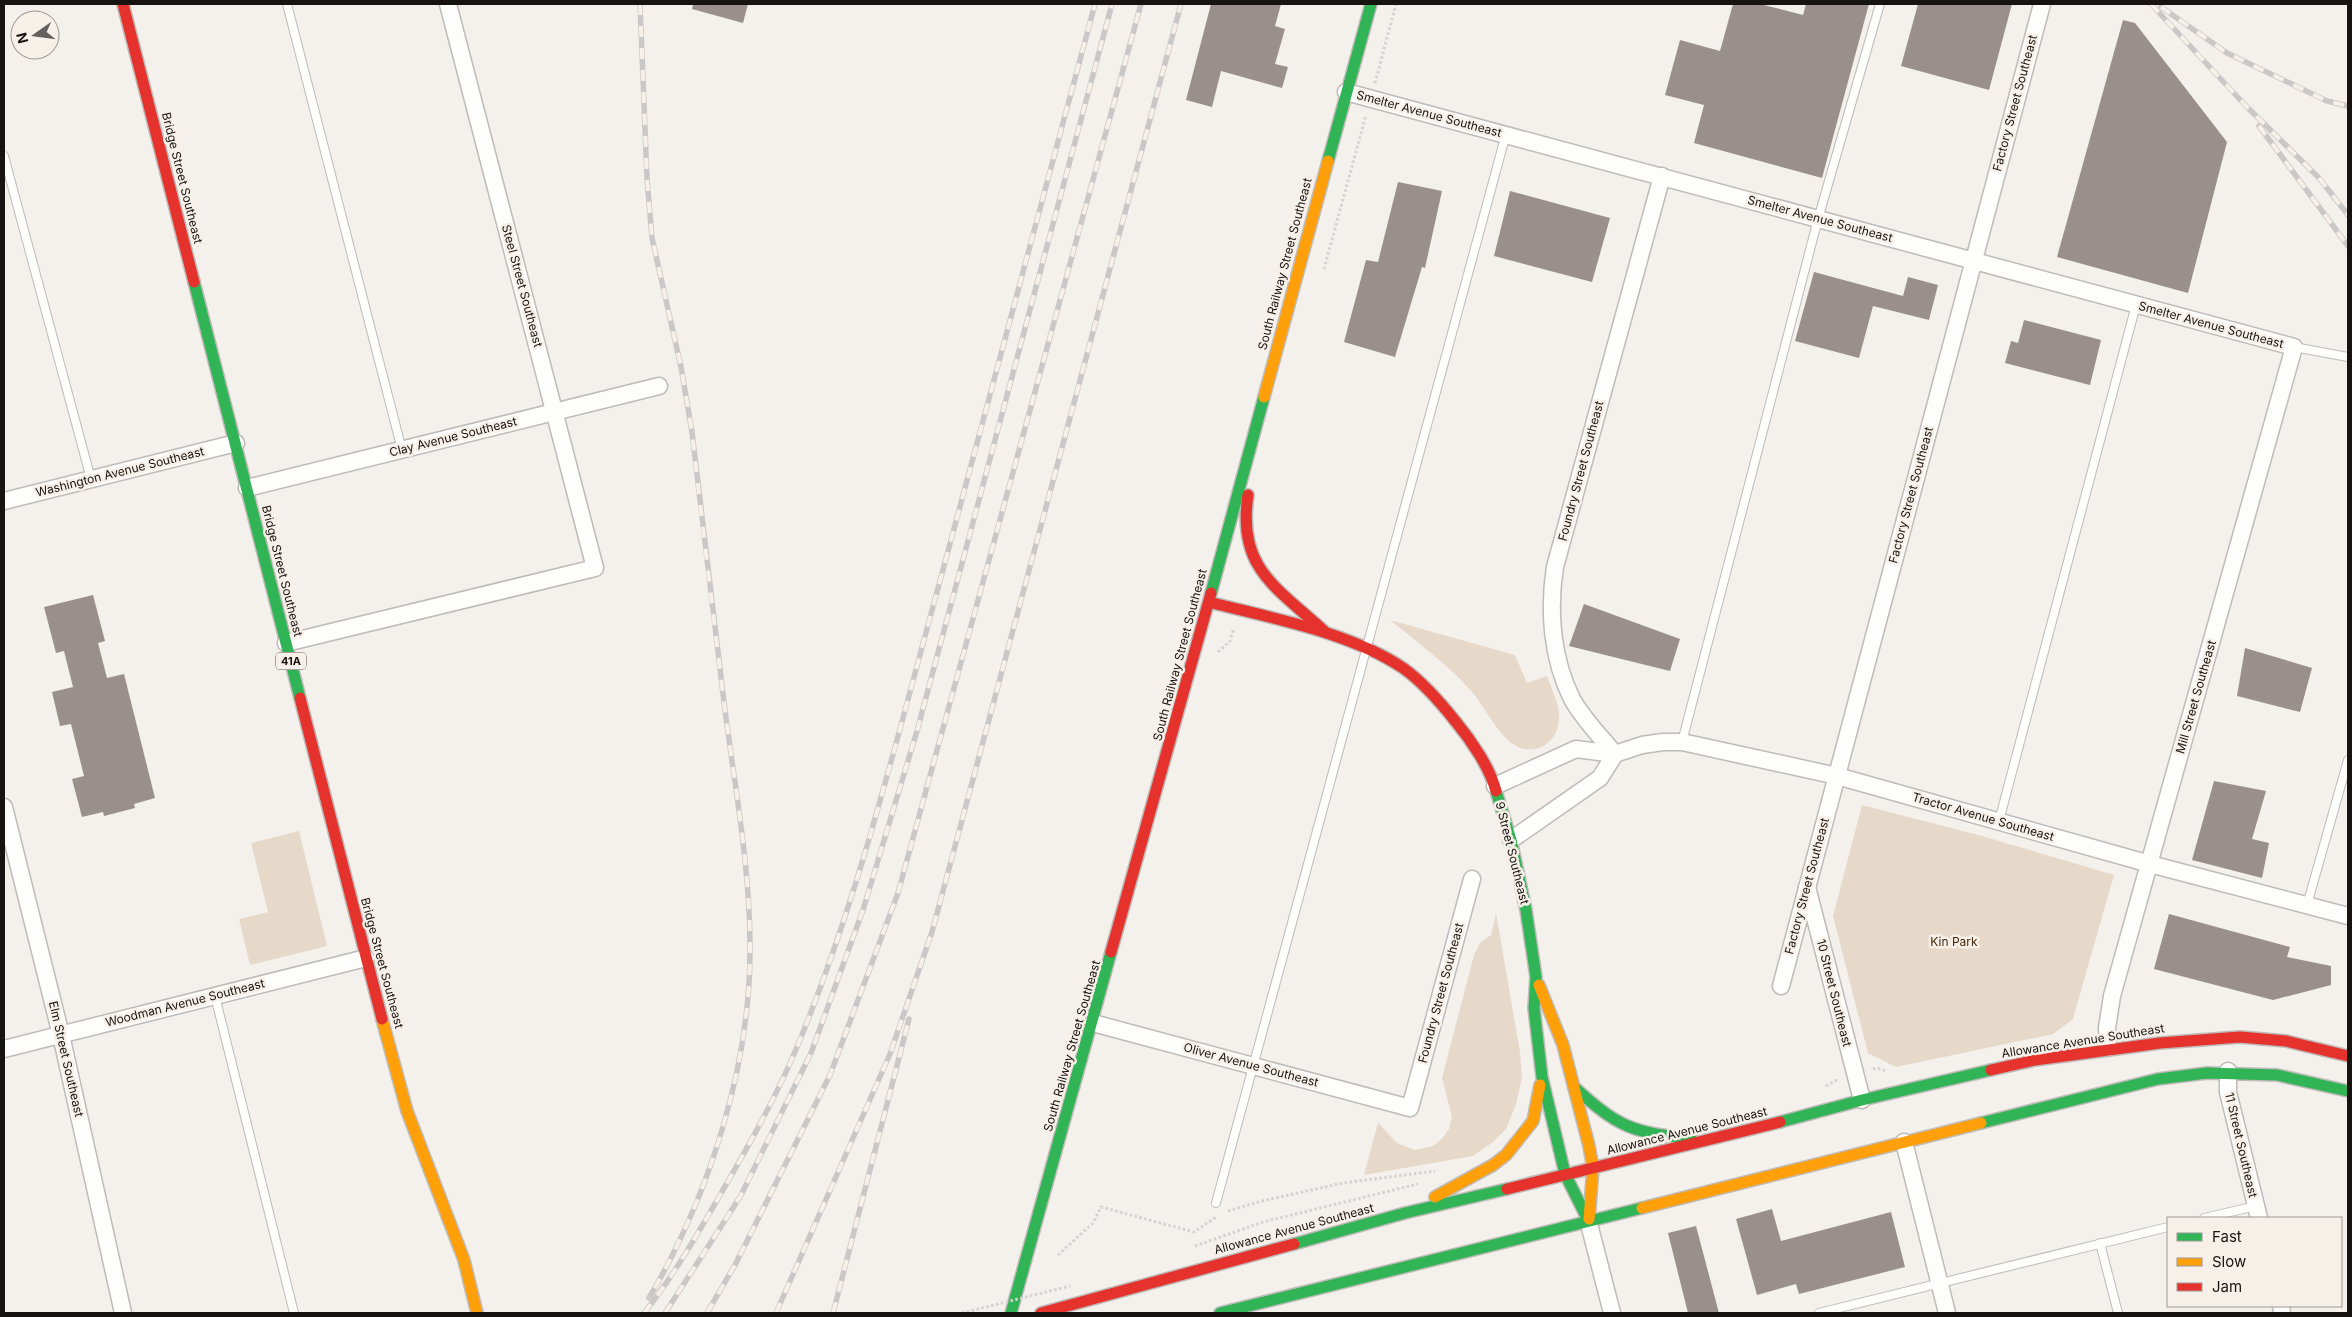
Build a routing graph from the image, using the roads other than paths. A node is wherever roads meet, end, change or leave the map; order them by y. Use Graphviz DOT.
graph roads {
  1 [pos="123,4"];
  2 [pos="287,4"];
  3 [pos="448,4"];
  4 [pos="1371,4"];
  5 [pos="1880,4"];
  6 [pos="2042,4"];
  7 [pos="1346,92"];
  8 [pos="1506,134"];
  9 [pos="4,156"];
  10 [pos="1662,176"];
  11 [pos="1818,219"];
  12 [pos="1974,261"];
  13 [pos="2136,305"];
  14 [pos="2294,347"];
  15 [pos="2348,357"];
  16 [pos="659,386"];
  17 [pos="1260,408"];
  18 [pos="555,412"];
  19 [pos="236,443"];
  20 [pos="402,450"];
  21 [pos="91,479"];
  22 [pos="247,488"];
  23 [pos="4,501"];
  24 [pos="1209,602"];
  25 [pos="1327,633"];
  26 [pos="286,643"];
  27 [pos="1366,649"];
  28 [pos="1682,742"];
  29 [pos="1615,754"];
  30 [pos="2348,760"];
  31 [pos="1837,776"];
  32 [pos="1495,786"];
  33 [pos="4,807"];
  34 [pos="1998,821"];
  35 [pos="1511,840"];
  36 [pos="2150,864"];
  37 [pos="1472,878"];
  38 [pos="1807,885"];
  39 [pos="2307,905"];
  40 [pos="2348,916"];
  41 [pos="366,958"];
  42 [pos="1536,977"];
  43 [pos="1781,986"];
  44 [pos="215,996"];
  45 [pos="1093,1023"];
  46 [pos="61,1035"];
  47 [pos="2108,1048"];
  48 [pos="4,1049"];
  49 [pos="2348,1056"];
  50 [pos="1254,1066"];
  51 [pos="2228,1070"];
  52 [pos="1542,1077"];
  53 [pos="1574,1086"];
  54 [pos="2348,1091"];
  55 [pos="1862,1100"];
  56 [pos="1410,1108"];
  57 [pos="1712,1140"];
  58 [pos="1904,1142"];
  59 [pos="1593,1168"];
  60 [pos="1565,1174"];
  61 [pos="1216,1203"];
  62 [pos="2257,1212"];
  63 [pos="1405,1213"];
  64 [pos="2213,1217"];
  65 [pos="1588,1220"];
  66 [pos="2167,1227"];
  67 [pos="2100,1243"];
  68 [pos="1939,1284"];
  69 [pos="124,1313"];
  70 [pos="294,1313"];
  71 [pos="476,1313"];
  72 [pos="1011,1313"];
  73 [pos="1041,1313"];
  74 [pos="1220,1313"];
  75 [pos="1612,1313"];
  76 [pos="1819,1313"];
  77 [pos="1947,1313"];
  78 [pos="2118,1313"];
  1 -- 19 [label="main road, Bridge Street Southeast / 41A"];
  2 -- 20 [label="lane"];
  3 -- 18 [label="street, Steel Street Southeast"];
  4 -- 7 [label="main road, South Railway Street Southeast"];
  5 -- 11 [label="lane"];
  6 -- 12 [label="street, Factory Street Southeast"];
  7 -- 8 [label="street, Smelter Avenue Southeast"];
  7 -- 17 [label="main road, South Railway Street Southeast"];
  8 -- 10 [label="street, Smelter Avenue Southeast"];
  8 -- 27 [label="lane"];
  9 -- 21 [label="lane"];
  10 -- 11 [label="street, Smelter Avenue Southeast"];
  10 -- 29 [label="street, Foundry Street Southeast"];
  11 -- 12 [label="street, Smelter Avenue Southeast"];
  11 -- 28 [label="lane"];
  12 -- 13 [label="street, Smelter Avenue Southeast"];
  12 -- 31 [label="street, Factory Street Southeast"];
  13 -- 14 [label="street, Smelter Avenue Southeast"];
  13 -- 34 [label="lane"];
  14 -- 15 [label="lane"];
  14 -- 36 [label="street, Mill Street Southeast"];
  16 -- 18 [label="street, Clay Avenue Southeast"];
  17 -- 24 [label="main road, South Railway Street Southeast"];
  17 -- 25 [label="main road"];
  18 -- 20 [label="street, Clay Avenue Southeast"];
  18 -- 26 [label="street, Steel Street Southeast"];
  19 -- 21 [label="street, Washington Avenue Southeast"];
  19 -- 22 [label="main road, Bridge Street Southeast / 41A"];
  20 -- 22 [label="street, Clay Avenue Southeast"];
  21 -- 23 [label="street, Washington Avenue Southeast"];
  22 -- 26 [label="main road, Bridge Street Southeast / 41A"];
  24 -- 25 [label="main road, 9 Street Southeast"];
  24 -- 45 [label="main road, South Railway Street Southeast"];
  25 -- 27 [label="main road, 9 Street Southeast"];
  26 -- 41 [label="main road, Bridge Street Southeast / 41A"];
  27 -- 32 [label="main road, 9 Street Southeast"];
  27 -- 50 [label="lane"];
  28 -- 29 [label="street, Tractor Avenue Southeast"];
  28 -- 31 [label="street, Tractor Avenue Southeast"];
  29 -- 32 [label="street, Tractor Avenue Southeast"];
  29 -- 35 [label="street"];
  30 -- 39 [label="lane"];
  31 -- 34 [label="street, Tractor Avenue Southeast"];
  31 -- 38 [label="street, Factory Street Southeast"];
  32 -- 35 [label="main road, 9 Street Southeast"];
  33 -- 46 [label="street, Elm Street Southeast"];
  34 -- 36 [label="street, Tractor Avenue Southeast"];
  35 -- 42 [label="main road, 9 Street Southeast"];
  36 -- 39 [label="street, Tractor Avenue Southeast"];
  36 -- 47 [label="street, Mill Street Southeast"];
  37 -- 56 [label="street, Foundry Street Southeast"];
  38 -- 43 [label="street, Factory Street Southeast"];
  38 -- 55 [label="street, 10 Street Southeast"];
  39 -- 40 [label="street, Tractor Avenue Southeast"];
  41 -- 44 [label="street, Woodman Avenue Southeast"];
  41 -- 71 [label="main road, Bridge Street Southeast / 41A"];
  42 -- 52 [label="main road, 9 Street Southeast"];
  42 -- 53 [label="main road, 9 Street Southeast"];
  44 -- 46 [label="street, Woodman Avenue Southeast"];
  44 -- 70 [label="lane"];
  45 -- 50 [label="street, Oliver Avenue Southeast"];
  45 -- 72 [label="main road, South Railway Street Southeast"];
  46 -- 48 [label="street, Woodman Avenue Southeast"];
  46 -- 69 [label="street, Elm Street Southeast"];
  47 -- 49 [label="main road, Allowance Avenue Southeast"];
  47 -- 55 [label="main road, Allowance Avenue Southeast"];
  50 -- 56 [label="street, Oliver Avenue Southeast"];
  50 -- 61 [label="lane"];
  51 -- 54 [label="main road"];
  51 -- 58 [label="main road"];
  51 -- 62 [label="street, 11 Street Southeast"];
  52 -- 60 [label="main road, 9 Street Southeast"];
  52 -- 63 [label="main road"];
  53 -- 57 [label="main road"];
  53 -- 59 [label="main road, 9 Street Southeast"];
  55 -- 57 [label="main road, Allowance Avenue Southeast"];
  57 -- 59 [label="main road, Allowance Avenue Southeast"];
  58 -- 65 [label="main road"];
  58 -- 68 [label="street"];
  59 -- 60 [label="main road, Allowance Avenue Southeast"];
  59 -- 65 [label="main road, 9 Street Southeast"];
  60 -- 63 [label="main road, Allowance Avenue Southeast"];
  60 -- 65 [label="main road, 9 Street Southeast"];
  62 -- 64 [label="lane"];
  63 -- 73 [label="main road, Allowance Avenue Southeast"];
  65 -- 74 [label="main road"];
  65 -- 75 [label="street, 9 Street Southeast"];
  66 -- 67 [label="lane"];
  67 -- 68 [label="lane"];
  67 -- 78 [label="lane"];
  68 -- 76 [label="lane"];
  68 -- 77 [label="street"];
}
